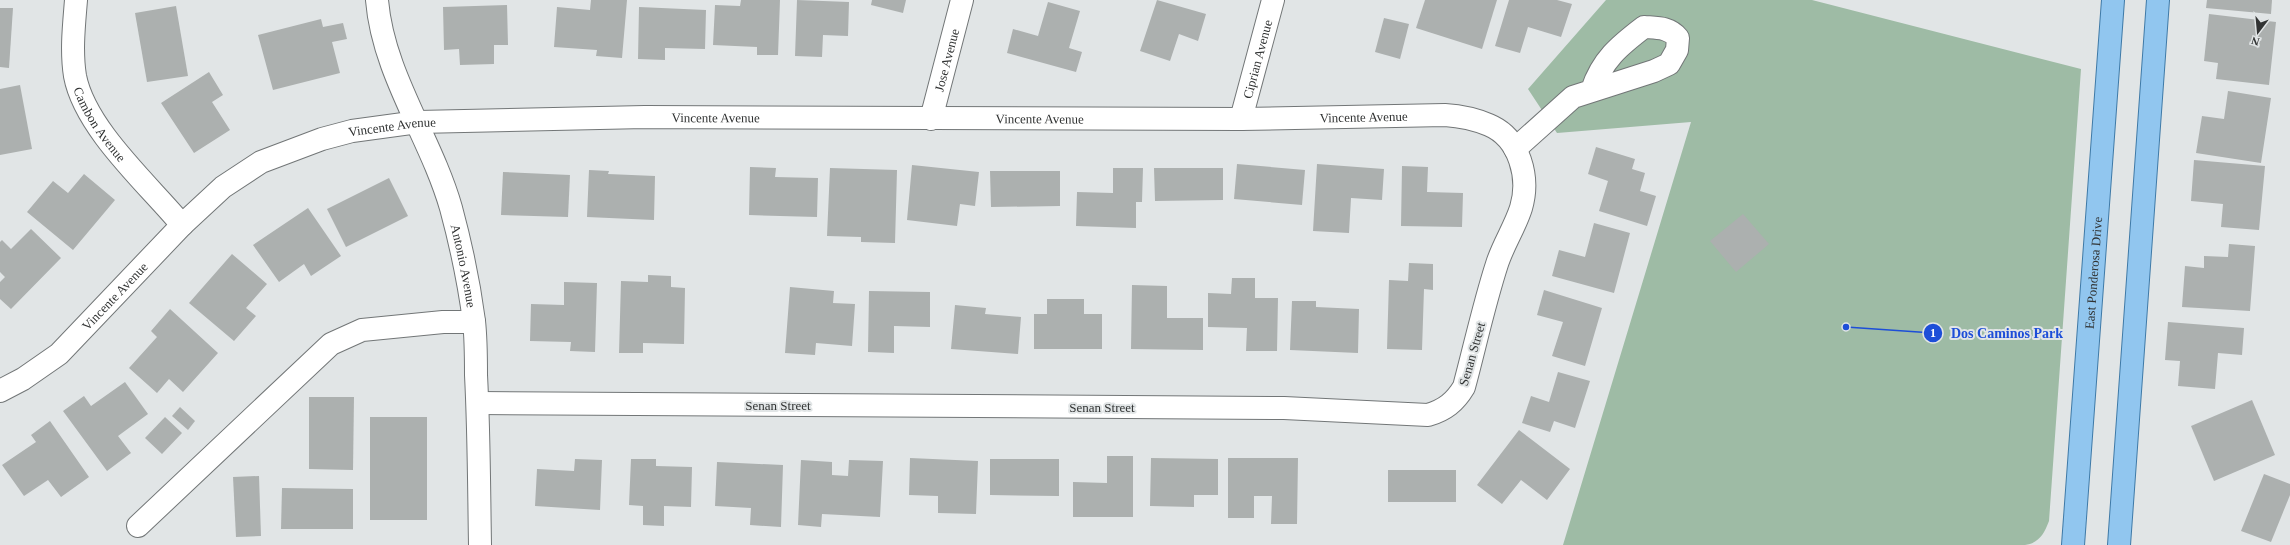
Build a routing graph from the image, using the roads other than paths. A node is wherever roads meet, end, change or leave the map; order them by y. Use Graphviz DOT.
graph roads {
  1 [pos="76,0"];
  2 [pos="377,0"];
  3 [pos="962,0"];
  4 [pos="1273,0"];
  5 [pos="2113,0"];
  6 [pos="2158,0"];
  7 [pos="1592,90"];
  8 [pos="931,119"];
  9 [pos="1241,119"];
  10 [pos="418,122"];
  11 [pos="1515,149"];
  12 [pos="182,225"];
  13 [pos="474,322"];
  14 [pos="0,391"];
  15 [pos="478,403"];
  16 [pos="138,526"];
  17 [pos="480,545"];
  18 [pos="2073,545"];
  19 [pos="2119,545"];
  1 -- 12 [label="street, Cambon Avenue"];
  2 -- 10 [label="street, Antonio Avenue"];
  3 -- 8 [label="street, Jose Avenue"];
  4 -- 9 [label="street, Ciprian Avenue"];
  5 -- 18 [label="main road, East Ponderosa Drive"];
  6 -- 19 [label="main road"];
  7 -- 11 [label="street"];
  8 -- 9 [label="street, Vincente Avenue"];
  8 -- 10 [label="street, Vincente Avenue"];
  9 -- 11 [label="street, Vincente Avenue"];
  10 -- 12 [label="street, Vincente Avenue"];
  10 -- 13 [label="street, Antonio Avenue"];
  11 -- 15 [label="street, Senan Street"];
  12 -- 14 [label="street, Vincente Avenue"];
  13 -- 15 [label="street, Antonio Avenue"];
  13 -- 16 [label="street"];
  15 -- 17 [label="street, Antonio Avenue"];
}
